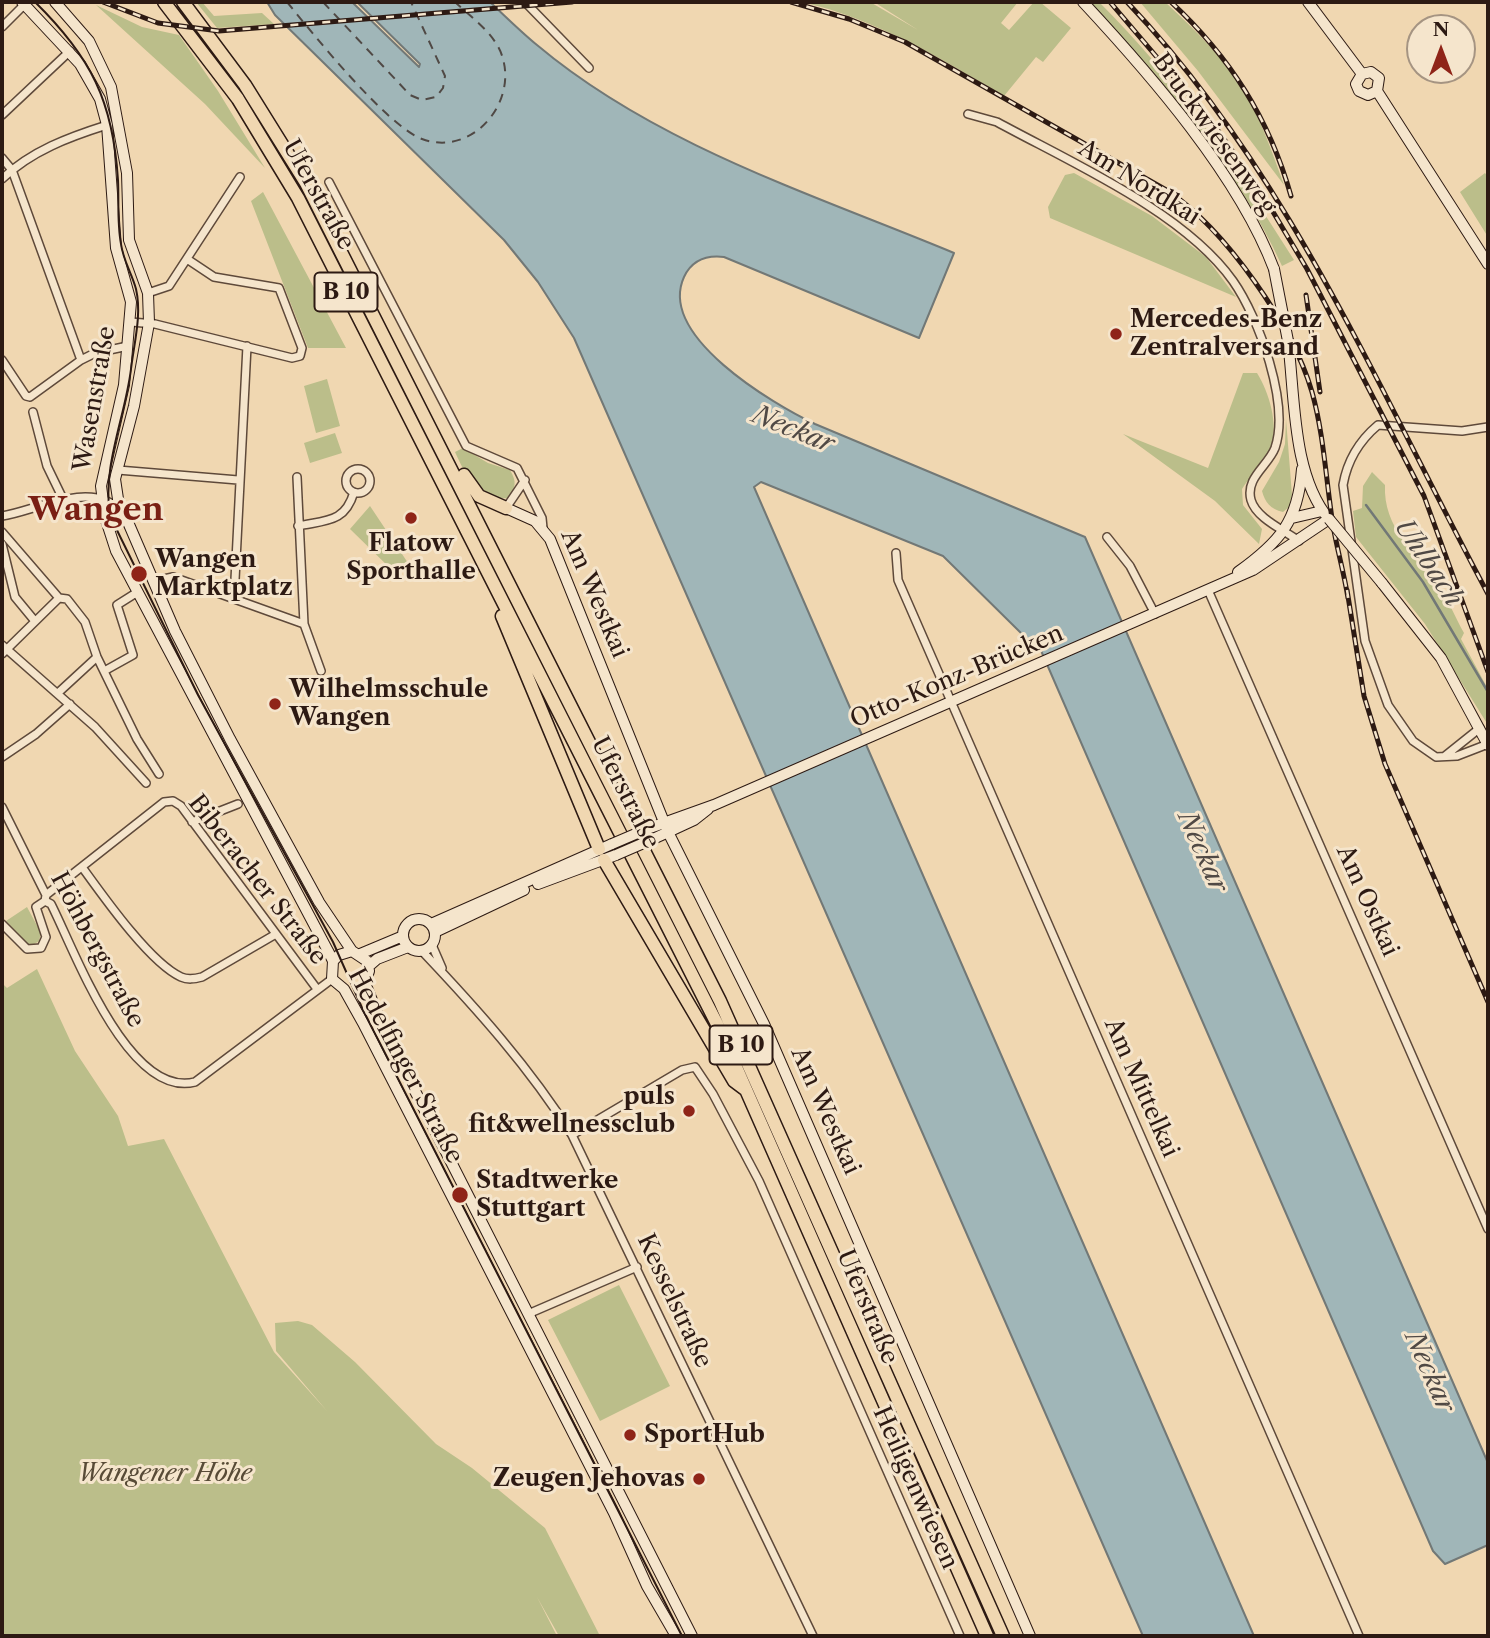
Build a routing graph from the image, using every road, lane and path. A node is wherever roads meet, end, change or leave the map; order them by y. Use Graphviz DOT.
graph roads {
  1 [pos="54,2"];
  2 [pos="164,2"];
  3 [pos="183,2"];
  4 [pos="525,2"];
  5 [pos="1083,2"];
  6 [pos="1308,2"];
  7 [pos="24,3"];
  8 [pos="2,27"];
  9 [pos="70,51"];
  10 [pos="589,68"];
  11 [pos="1362,74"];
  12 [pos="1377,91"];
  13 [pos="968,114"];
  14 [pos="2,115"];
  15 [pos="107,125"];
  16 [pos="2,158"];
  17 [pos="12,170"];
  18 [pos="240,177"];
  19 [pos="2,179"];
  20 [pos="328,182"];
  21 [pos="187,259"];
  22 [pos="1488,264"];
  23 [pos="148,293"];
  24 [pos="131,322"];
  25 [pos="149,323"];
  26 [pos="128,346"];
  27 [pos="247,346"];
  28 [pos="2,360"];
  29 [pos="81,360"];
  30 [pos="33,412"];
  31 [pos="1488,427"];
  32 [pos="1303,464"];
  33 [pos="451,467"];
  34 [pos="117,470"];
  35 [pos="297,477"];
  36 [pos="238,480"];
  37 [pos="525,480"];
  38 [pos="115,488"];
  39 [pos="354,492"];
  40 [pos="63,499"];
  41 [pos="101,499"];
  42 [pos="506,508"];
  43 [pos="1326,515"];
  44 [pos="2,516"];
  45 [pos="125,516"];
  46 [pos="1292,518"];
  47 [pos="299,526"];
  48 [pos="542,528"];
  49 [pos="1284,531"];
  50 [pos="2,532"];
  51 [pos="1107,537"];
  52 [pos="1299,541"];
  53 [pos="2,544"];
  54 [pos="896,553"];
  55 [pos="1256,564"];
  56 [pos="153,581"];
  57 [pos="1212,588"];
  58 [pos="136,593"];
  59 [pos="59,598"];
  60 [pos="500,598"];
  61 [pos="234,599"];
  62 [pos="1155,614"];
  63 [pos="34,620"];
  64 [pos="304,624"];
  65 [pos="3,650"];
  66 [pos="97,657"];
  67 [pos="106,670"];
  68 [pos="321,671"];
  69 [pos="59,692"];
  70 [pos="951,702"];
  71 [pos="70,704"];
  72 [pos="1480,728"];
  73 [pos="1488,745"];
  74 [pos="1445,756"];
  75 [pos="2,757"];
  76 [pos="159,774"];
  77 [pos="146,783"];
  78 [pos="238,804"];
  79 [pos="2,807"];
  80 [pos="192,822"];
  81 [pos="666,827"];
  82 [pos="650,834"];
  83 [pos="606,855"];
  84 [pos="82,867"];
  85 [pos="45,898"];
  86 [pos="2,924"];
  87 [pos="433,928"];
  88 [pos="276,934"];
  89 [pos="403,936"];
  90 [pos="432,945"];
  91 [pos="408,947"];
  92 [pos="422,951"];
  93 [pos="356,953"];
  94 [pos="333,961"];
  95 [pos="369,966"];
  96 [pos="442,969"];
  97 [pos="332,979"];
  98 [pos="365,983"];
  99 [pos="317,989"];
  100 [pos="344,989"];
  101 [pos="749,1092"];
  102 [pos="572,1135"];
  103 [pos="1488,1229"];
  104 [pos="636,1267"];
  105 [pos="528,1314"];
  106 [pos="653,1555"];
  107 [pos="635,1561"];
  108 [pos="672,1594"];
  109 [pos="657,1601"];
  110 [pos="676,1636"];
  111 [pos="692,1636"];
  112 [pos="813,1636"];
  113 [pos="960,1636"];
  114 [pos="987,1636"];
  115 [pos="1003,1636"];
  116 [pos="1030,1636"];
  117 [pos="1359,1636"];
  1 -- 23 [label="street, Wasenstraße"];
  2 -- 60 [label="highway, Uferstraße / B 10"];
  3 -- 33 [label="highway, Uferstraße / B 10"];
  4 -- 10 [label="street"];
  5 -- 32 [label="street, Bruckwiesenweg, bridge"];
  6 -- 11 [label="street"];
  7 -- 8 [label="street"];
  7 -- 9 [label="street, Wasenstraße"];
  9 -- 14 [label="street"];
  9 -- 15 [label="street, Wasenstraße"];
  11 -- 12 [label="street"];
  11 -- 12 [label="street"];
  12 -- 22 [label="street"];
  13 -- 49 [label="street, Am Nordkai"];
  15 -- 17 [label="street"];
  15 -- 24 [label="street, Wasenstraße"];
  16 -- 17 [label="street"];
  17 -- 19 [label="street"];
  17 -- 29 [label="street"];
  18 -- 21 [label="street"];
  20 -- 37 [label="street, Am Westkai"];
  21 -- 23 [label="street"];
  21 -- 27 [label="street"];
  23 -- 25 [label="street, Wasenstraße"];
  24 -- 25 [label="street"];
  24 -- 26 [label="street, Wasenstraße"];
  25 -- 27 [label="street"];
  25 -- 34 [label="street, Wasenstraße"];
  26 -- 29 [label="street"];
  26 -- 41 [label="street, Wasenstraße"];
  27 -- 36 [label="street"];
  28 -- 29 [label="street"];
  30 -- 40 [label="street"];
  31 -- 74 [label="street"];
  32 -- 43 [label="street, Bruckwiesenweg"];
  32 -- 46 [label="street, Otto-Konz-Brücken"];
  33 -- 42 [label="highway, B 10"];
  33 -- 115 [label="highway, Uferstraße / B 10"];
  34 -- 36 [label="street"];
  34 -- 38 [label="street, Wasenstraße"];
  35 -- 47 [label="street"];
  36 -- 61 [label="street"];
  37 -- 42 [label="street"];
  37 -- 48 [label="street, Am Westkai"];
  38 -- 41 [label="street"];
  38 -- 45 [label="street, Hedelfinger Straße"];
  39 -- 47 [label="street"];
  40 -- 41 [label="street"];
  40 -- 44 [label="street"];
  41 -- 45 [label="street"];
  41 -- 58 [label="street, Hedelfinger Straße"];
  42 -- 48 [label="street, Am Westkai"];
  43 -- 46 [label="street"];
  43 -- 52 [label="street, Otto-Konz-Brücken"];
  43 -- 72 [label="street, Bruckwiesenweg, bridge"];
  45 -- 56 [label="street, Hedelfinger Straße"];
  46 -- 49 [label="street, Otto-Konz-Brücken"];
  47 -- 64 [label="street"];
  48 -- 81 [label="street, Am Westkai"];
  49 -- 52 [label="street, Am Nordkai"];
  49 -- 55 [label="street, Otto-Konz-Brücken"];
  50 -- 59 [label="street"];
  51 -- 62 [label="street"];
  52 -- 55 [label="street, Otto-Konz-Brücken"];
  53 -- 63 [label="street"];
  54 -- 70 [label="street, Am Mittelkai"];
  55 -- 57 [label="street, Otto-Konz-Brücken"];
  56 -- 61 [label="street"];
  56 -- 93 [label="street, Hedelfinger Straße"];
  57 -- 62 [label="street, Otto-Konz-Brücken"];
  57 -- 103 [label="street, Am Ostkai"];
  58 -- 67 [label="street"];
  58 -- 94 [label="street, Hedelfinger Straße"];
  59 -- 63 [label="street"];
  59 -- 66 [label="street"];
  60 -- 83 [label="highway, B 10"];
  60 -- 101 [label="highway, Uferstraße / B 10"];
  61 -- 64 [label="street"];
  62 -- 70 [label="street, Otto-Konz-Brücken"];
  63 -- 65 [label="street"];
  64 -- 68 [label="street"];
  65 -- 69 [label="street"];
  66 -- 67 [label="street"];
  66 -- 69 [label="street"];
  67 -- 76 [label="street"];
  69 -- 71 [label="street"];
  70 -- 81 [label="street, Otto-Konz-Brücken"];
  70 -- 117 [label="street, Am Mittelkai"];
  71 -- 75 [label="street"];
  71 -- 77 [label="street"];
  72 -- 73 [label="street, Bruckwiesenweg"];
  72 -- 74 [label="street"];
  73 -- 74 [label="street"];
  78 -- 80 [label="street"];
  79 -- 85 [label="street, Höhbergstraße"];
  80 -- 84 [label="street, Biberacher Straße"];
  80 -- 88 [label="street, Biberacher Straße"];
  81 -- 82 [label="street, Otto-Konz-Brücken"];
  81 -- 116 [label="street, Am Westkai"];
  82 -- 83 [label="street, Otto-Konz-Brücken, bridge"];
  82 -- 83 [label="street, Otto-Konz-Brücken, bridge"];
  83 -- 87 [label="street, Otto-Konz-Brücken"];
  83 -- 101 [label="highway, B 10"];
  84 -- 85 [label="street"];
  84 -- 88 [label="street"];
  85 -- 86 [label="street"];
  85 -- 99 [label="street, Höhbergstraße"];
  87 -- 89 [label="street, Otto-Konz-Brücken"];
  87 -- 90 [label="street"];
  88 -- 99 [label="street, Biberacher Straße"];
  89 -- 91 [label="street"];
  89 -- 93 [label="street, Otto-Konz-Brücken"];
  90 -- 92 [label="street"];
  90 -- 96 [label="street, Kesselstraße"];
  91 -- 92 [label="street"];
  91 -- 95 [label="street"];
  92 -- 96 [label="street, Kesselstraße"];
  93 -- 94 [label="street, Otto-Konz-Brücken"];
  93 -- 95 [label="street, Hedelfinger Straße"];
  94 -- 97 [label="street, Hedelfinger Straße"];
  95 -- 98 [label="street, Hedelfinger Straße"];
  96 -- 102 [label="street, Kesselstraße"];
  97 -- 99 [label="street"];
  97 -- 100 [label="street, Hedelfinger Straße"];
  98 -- 100 [label="street"];
  98 -- 105 [label="street, Hedelfinger Straße"];
  100 -- 107 [label="street, Hedelfinger Straße"];
  101 -- 114 [label="highway, Uferstraße / B 10"];
  102 -- 104 [label="street, Kesselstraße"];
  102 -- 113 [label="street, Heiligenwiesen"];
  104 -- 105 [label="street"];
  104 -- 112 [label="street, Kesselstraße"];
  105 -- 106 [label="street, Hedelfinger Straße"];
  106 -- 107 [label="street"];
  106 -- 108 [label="street, Hedelfinger Straße"];
  107 -- 109 [label="street, Hedelfinger Straße"];
  108 -- 109 [label="street"];
  108 -- 111 [label="street, Hedelfinger Straße"];
  109 -- 110 [label="street, Hedelfinger Straße"];
}
